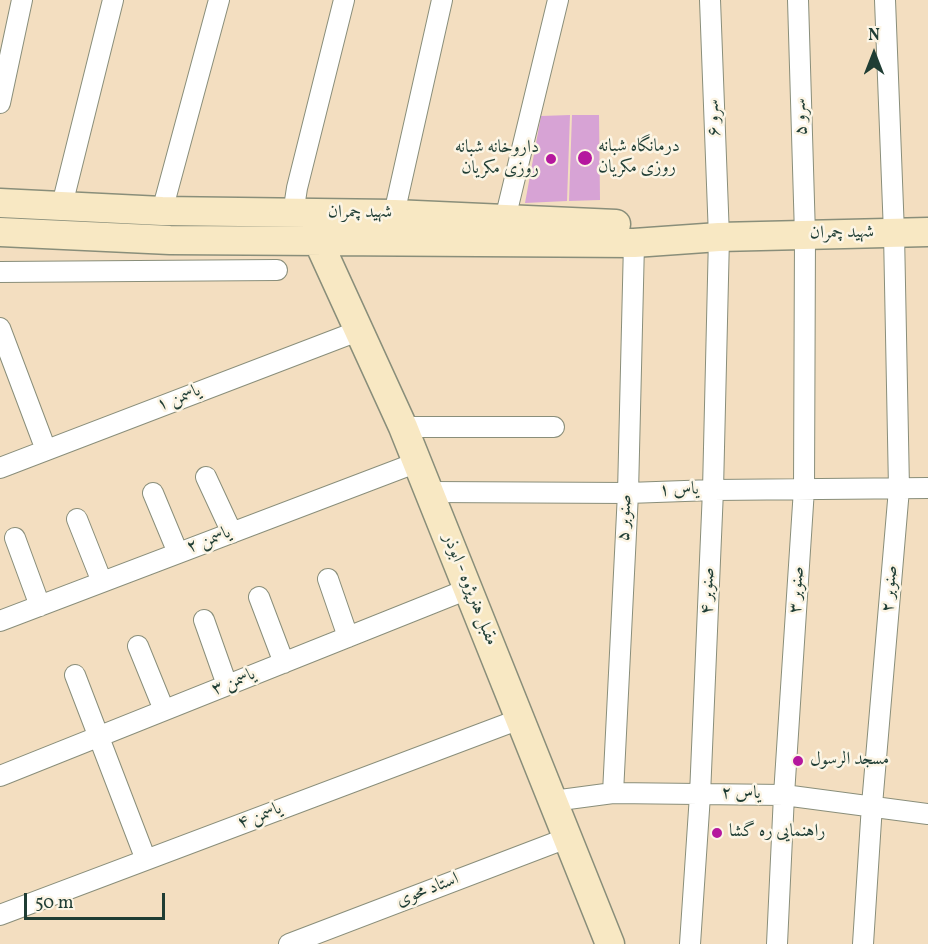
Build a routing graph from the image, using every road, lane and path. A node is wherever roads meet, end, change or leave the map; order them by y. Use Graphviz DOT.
graph roads {
  1 [pos="22,0"];
  2 [pos="113,0"];
  3 [pos="219,0"];
  4 [pos="344,0"];
  5 [pos="442,0"];
  6 [pos="558,0"];
  7 [pos="710,0"];
  8 [pos="798,0"];
  9 [pos="885,0"];
  10 [pos="0,103"];
  11 [pos="0,203"];
  12 [pos="62,206"];
  13 [pos="162,211"];
  14 [pos="293,214"];
  15 [pos="394,214"];
  16 [pos="505,219"];
  17 [pos="0,232"];
  18 [pos="928,232"];
  19 [pos="894,233"];
  20 [pos="806,235"];
  21 [pos="719,237"];
  22 [pos="318,241"];
  23 [pos="634,243"];
  24 [pos="277,270"];
  25 [pos="0,272"];
  26 [pos="0,328"];
  27 [pos="358,331"];
  28 [pos="404,427"];
  29 [pos="554,427"];
  30 [pos="45,450"];
  31 [pos="418,462"];
  32 [pos="0,468"];
  33 [pos="206,477"];
  34 [pos="928,488"];
  35 [pos="804,489"];
  36 [pos="899,489"];
  37 [pos="713,490"];
  38 [pos="430,492"];
  39 [pos="153,493"];
  40 [pos="628,493"];
  41 [pos="77,519"];
  42 [pos="232,532"];
  43 [pos="15,538"];
  44 [pos="178,553"];
  45 [pos="328,579"];
  46 [pos="102,582"];
  47 [pos="468,589"];
  48 [pos="259,597"];
  49 [pos="40,606"];
  50 [pos="2,613"];
  51 [pos="204,620"];
  52 [pos="348,637"];
  53 [pos="138,646"];
  54 [pos="284,663"];
  55 [pos="75,675"];
  56 [pos="227,686"];
  57 [pos="164,710"];
  58 [pos="520,718"];
  59 [pos="98,737"];
  60 [pos="0,776"];
  61 [pos="613,793"];
  62 [pos="700,795"];
  63 [pos="784,795"];
  64 [pos="553,801"];
  65 [pos="872,805"];
  66 [pos="928,814"];
  67 [pos="567,838"];
  68 [pos="146,860"];
  69 [pos="0,915"];
  70 [pos="289,944"];
  71 [pos="610,944"];
  72 [pos="690,944"];
  73 [pos="777,944"];
  74 [pos="863,944"];
  1 -- 10 [label="street"];
  2 -- 12 [label="street"];
  3 -- 13 [label="street"];
  4 -- 14 [label="street"];
  5 -- 15 [label="street"];
  6 -- 16 [label="street"];
  7 -- 21 [label="street, سرو ۶"];
  8 -- 20 [label="street, سرو ۵"];
  9 -- 19 [label="street, صنوبر ۲"];
  11 -- 12 [label="main road, شهید چمران"];
  12 -- 13 [label="main road, شهید چمران"];
  13 -- 14 [label="main road, شهید چمران"];
  14 -- 15 [label="main road, شهید چمران"];
  15 -- 16 [label="main road, شهید چمران"];
  16 -- 21 [label="main road, شهید چمران"];
  17 -- 22 [label="main road, شهید چمران"];
  18 -- 19 [label="main road, شهید چمران"];
  19 -- 20 [label="main road, شهید چمران"];
  19 -- 36 [label="street, صنوبر ۲"];
  20 -- 21 [label="main road, شهید چمران"];
  20 -- 35 [label="street, صنوبر ۳"];
  21 -- 23 [label="main road, شهید چمران"];
  21 -- 37 [label="street, صنوبر ۴"];
  22 -- 23 [label="main road, شهید چمران"];
  22 -- 27 [label="main road, مقبل هنرپژوه - ابوذر"];
  23 -- 40 [label="street, صنوبر ۵"];
  24 -- 25 [label="street"];
  26 -- 30 [label="street"];
  27 -- 28 [label="main road, مقبل هنرپژوه - ابوذر"];
  27 -- 30 [label="street, یاسمن ۱"];
  28 -- 29 [label="street"];
  28 -- 31 [label="main road, مقبل هنرپژوه - ابوذر"];
  30 -- 32 [label="street, یاسمن ۱"];
  31 -- 38 [label="main road, مقبل هنرپژوه - ابوذر"];
  31 -- 42 [label="street, یاسمن ۲"];
  33 -- 42 [label="street"];
  34 -- 36 [label="street, یاس ۱"];
  35 -- 36 [label="street, یاس ۱"];
  35 -- 37 [label="street, یاس ۱"];
  35 -- 63 [label="street, صنوبر ۳"];
  36 -- 65 [label="street, صنوبر ۲"];
  37 -- 40 [label="street, یاس ۱"];
  37 -- 62 [label="street, صنوبر ۴"];
  38 -- 40 [label="street, یاس ۱"];
  38 -- 47 [label="main road, مقبل هنرپژوه - ابوذر"];
  39 -- 44 [label="street"];
  40 -- 61 [label="street, صنوبر ۵"];
  41 -- 46 [label="street"];
  42 -- 44 [label="street, یاسمن ۲"];
  43 -- 49 [label="street"];
  44 -- 46 [label="street, یاسمن ۲"];
  45 -- 52 [label="street"];
  46 -- 49 [label="street, یاسمن ۲"];
  47 -- 52 [label="street, یاسمن ۳"];
  47 -- 58 [label="main road, مقبل هنرپژوه - ابوذر"];
  48 -- 54 [label="street"];
  49 -- 50 [label="street, یاسمن ۲"];
  51 -- 56 [label="street"];
  52 -- 54 [label="street, یاسمن ۳"];
  53 -- 57 [label="street"];
  54 -- 56 [label="street, یاسمن ۳"];
  55 -- 59 [label="street"];
  56 -- 57 [label="street, یاسمن ۳"];
  57 -- 59 [label="street, یاسمن ۳"];
  58 -- 64 [label="main road, مقبل هنرپژوه - ابوذر"];
  58 -- 68 [label="street, یاسمن ۴"];
  59 -- 60 [label="street, یاسمن ۳"];
  59 -- 68 [label="street"];
  61 -- 62 [label="street, یاس ۲"];
  61 -- 64 [label="street, یاس ۲"];
  62 -- 63 [label="street, یاس ۲"];
  62 -- 72 [label="street, صنوبر ۴"];
  63 -- 65 [label="street, یاس ۲"];
  63 -- 73 [label="street, صنوبر ۳"];
  64 -- 67 [label="main road, مقبل هنرپژوه - ابوذر"];
  65 -- 66 [label="street, یاس ۲"];
  65 -- 74 [label="street, صنوبر ۲"];
  67 -- 70 [label="street, استاد محوی"];
  67 -- 71 [label="main road, مقبل هنرپژوه - ابوذر"];
  68 -- 69 [label="street, یاسمن ۴"];
}
